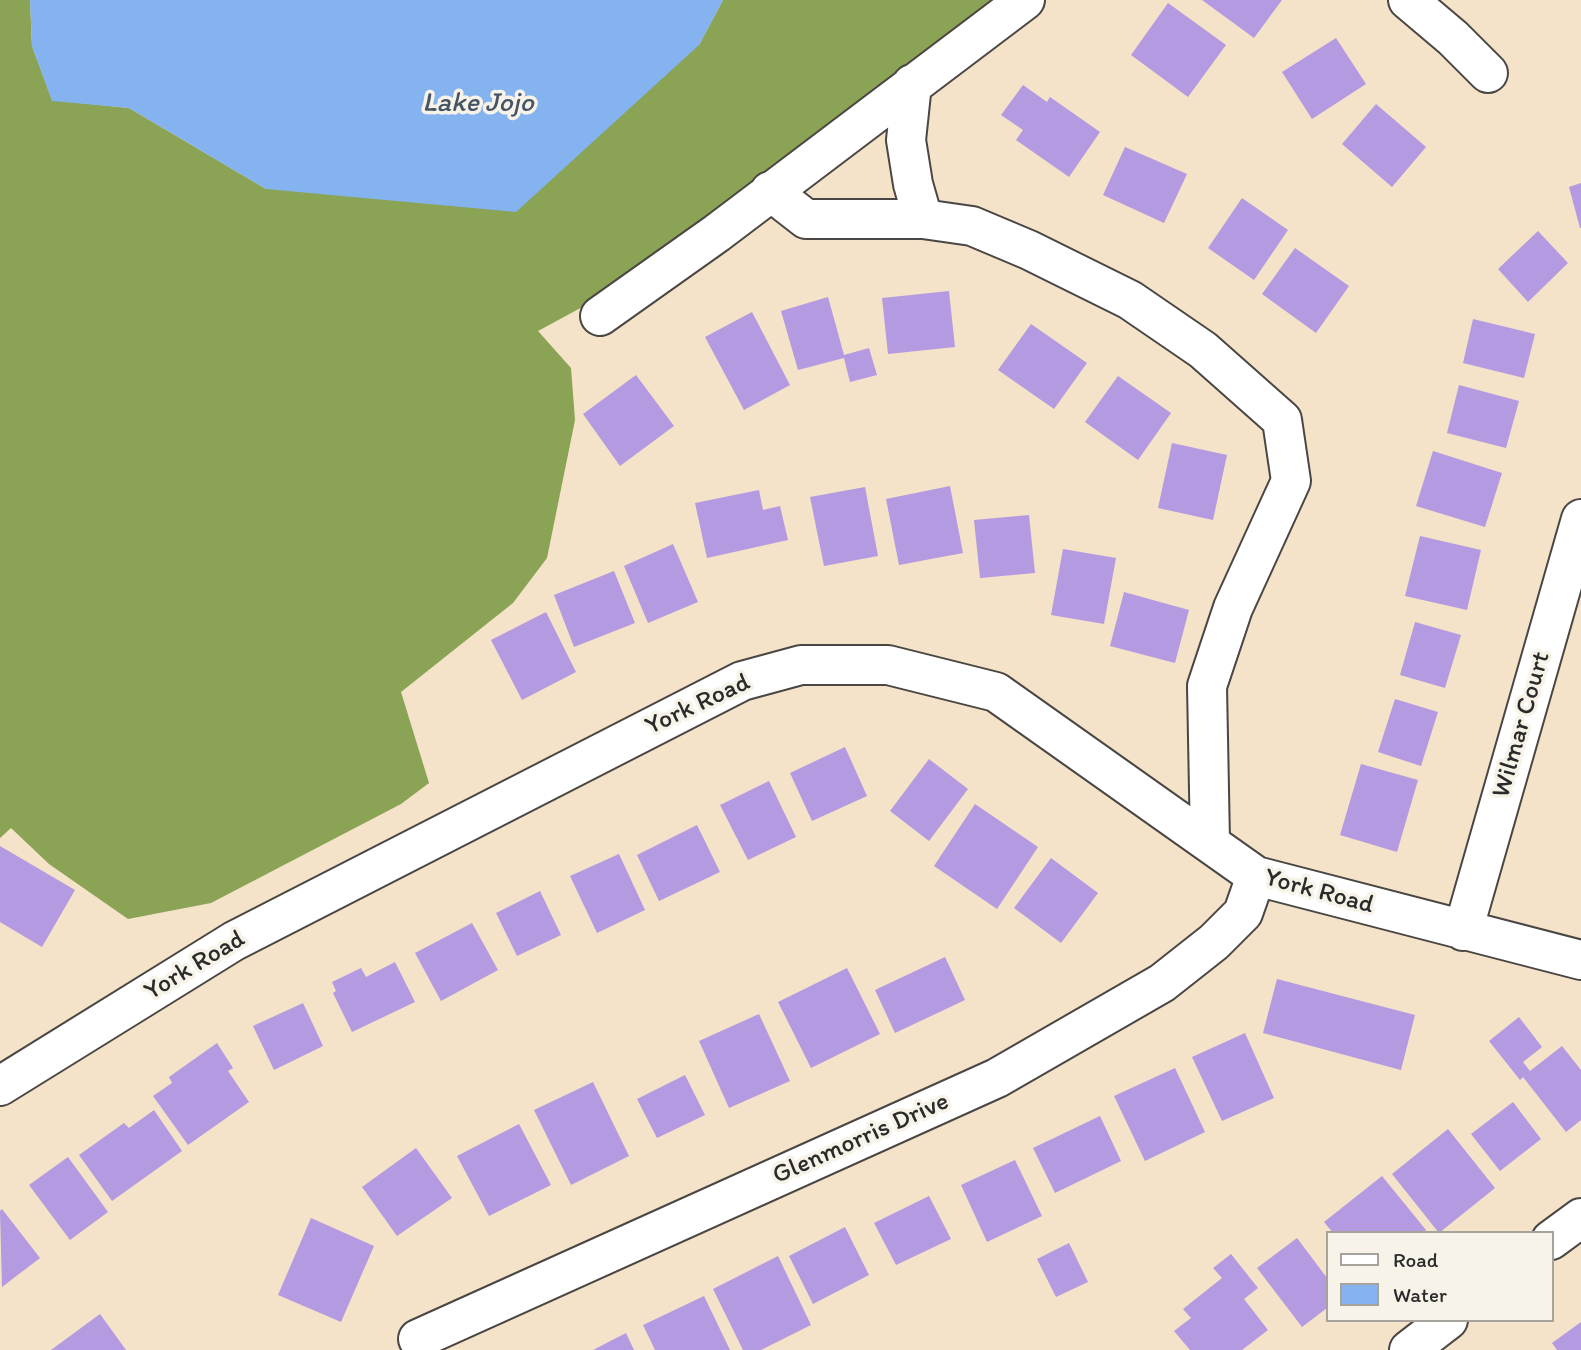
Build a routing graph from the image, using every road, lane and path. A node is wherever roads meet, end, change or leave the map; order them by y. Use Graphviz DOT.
graph roads {
  1 [pos="1025,0"];
  2 [pos="1408,0"];
  3 [pos="1488,73"];
  4 [pos="912,84"];
  5 [pos="770,191"];
  6 [pos="923,219"];
  7 [pos="600,316"];
  8 [pos="1581,519"];
  9 [pos="1210,842"];
  10 [pos="1255,876"];
  11 [pos="1463,931"];
  12 [pos="1581,960"];
  13 [pos="0,1086"];
  14 [pos="1581,1217"];
  15 [pos="1553,1238"];
  16 [pos="1445,1322"];
  17 [pos="418,1339"];
  18 [pos="1409,1350"];
  1 -- 4 [label="street"];
  2 -- 3 [label="street"];
  4 -- 5 [label="street"];
  4 -- 6 [label="street"];
  5 -- 6 [label="street"];
  5 -- 7 [label="street"];
  6 -- 9 [label="street"];
  8 -- 11 [label="street, Wilmar Court"];
  9 -- 10 [label="street, York Road"];
  9 -- 13 [label="street, York Road"];
  10 -- 11 [label="street, York Road"];
  10 -- 17 [label="street, Glenmorris Drive"];
  11 -- 12 [label="street, York Road"];
  14 -- 15 [label="street"];
  16 -- 18 [label="street"];
}
